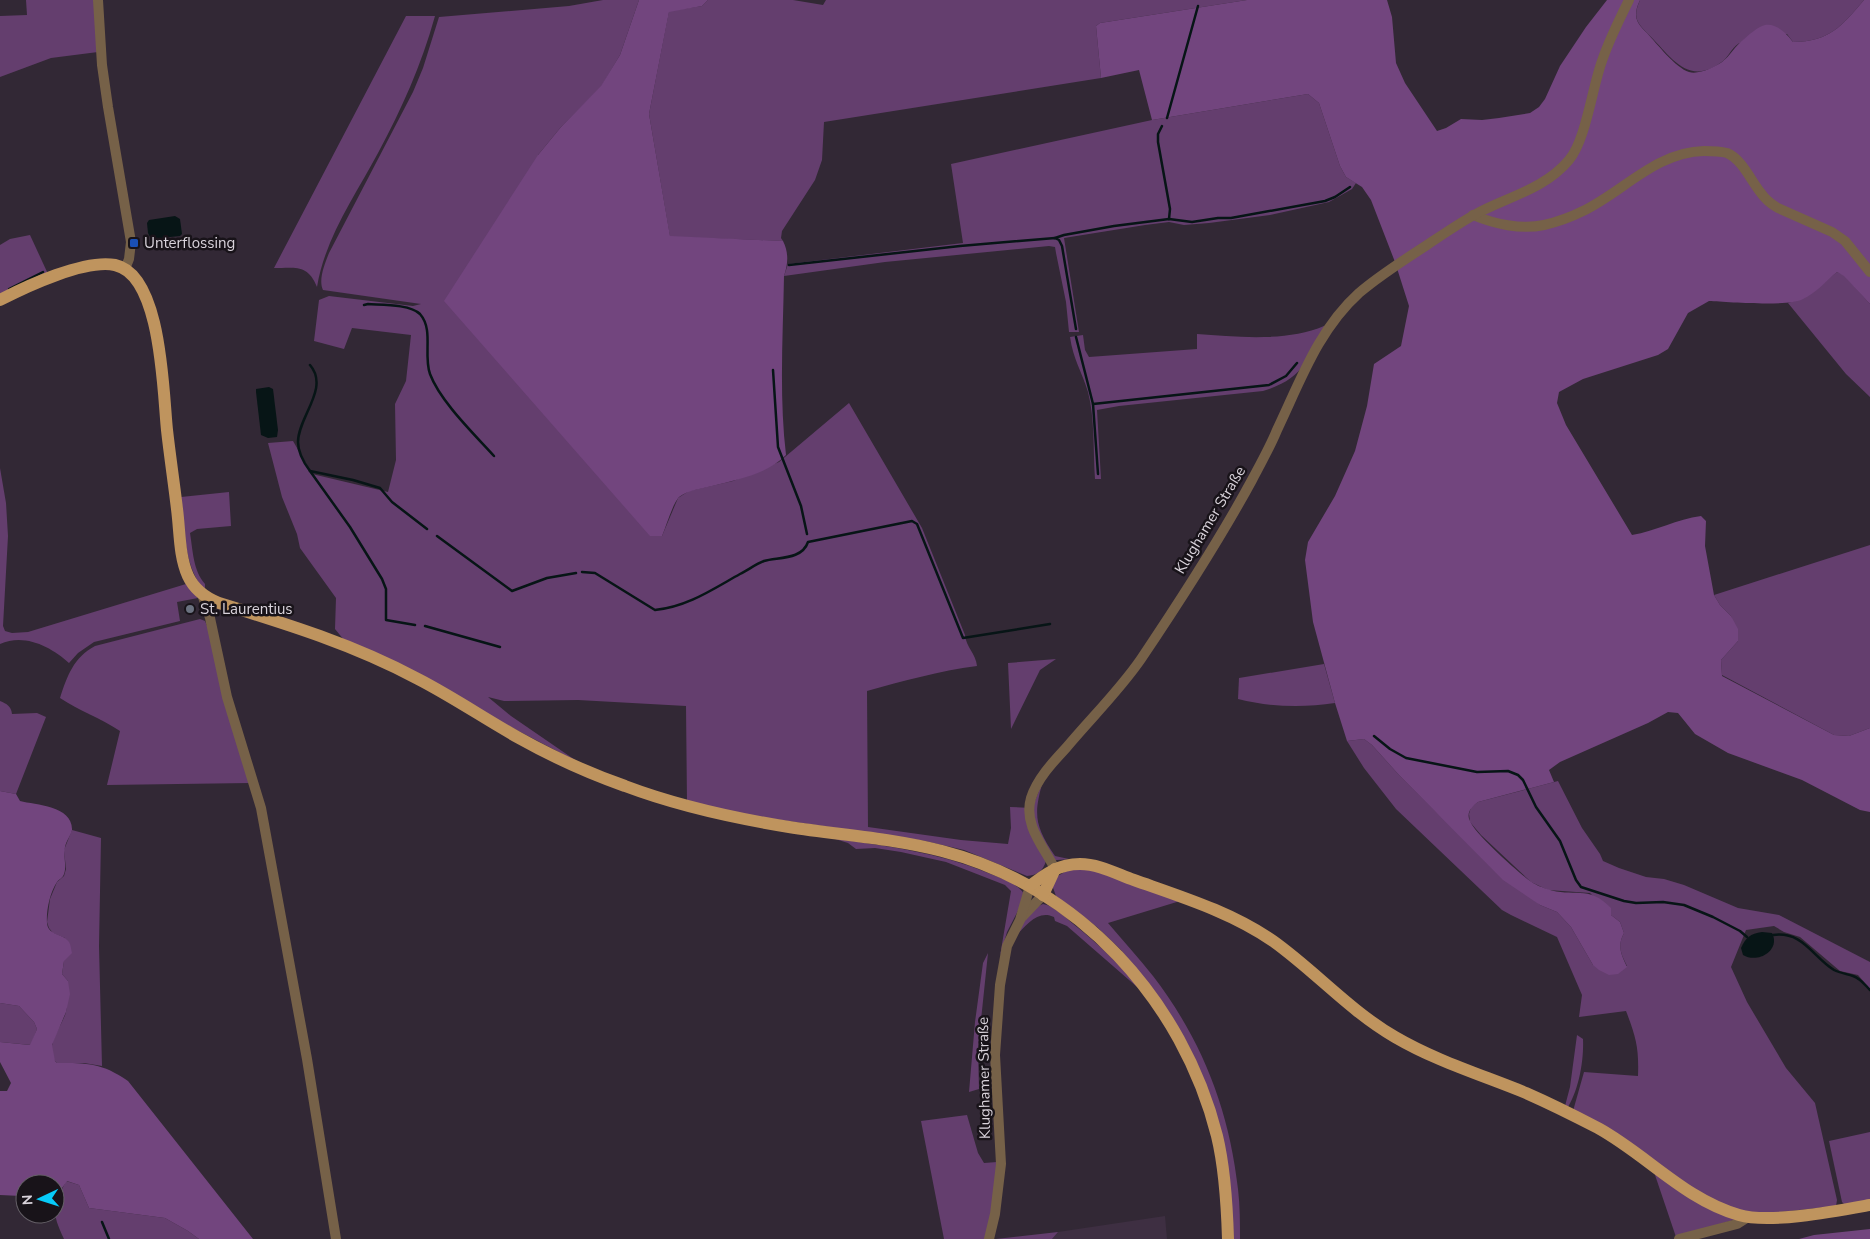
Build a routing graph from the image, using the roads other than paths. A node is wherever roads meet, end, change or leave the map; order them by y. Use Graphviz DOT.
graph roads {
  1 [pos="98,0"];
  2 [pos="1629,0"];
  3 [pos="1473,215"];
  4 [pos="125,269"];
  5 [pos="1870,272"];
  6 [pos="0,300"];
  7 [pos="202,594"];
  8 [pos="219,603"];
  9 [pos="210,618"];
  10 [pos="1055,869"];
  11 [pos="1030,886"];
  12 [pos="1043,895"];
  13 [pos="1020,920"];
  14 [pos="1870,1204"];
  15 [pos="1748,1217"];
  16 [pos="336,1239"];
  17 [pos="989,1239"];
  18 [pos="1228,1239"];
  19 [pos="1679,1239"];
  1 -- 4 [label="street"];
  2 -- 3 [label="street, Klughamer Straße"];
  3 -- 5 [label="street"];
  3 -- 10 [label="street, Klughamer Straße"];
  4 -- 6 [label="main road"];
  4 -- 7 [label="main road"];
  7 -- 8 [label="main road"];
  7 -- 9 [label="street"];
  8 -- 9 [label="street"];
  8 -- 11 [label="main road"];
  9 -- 16 [label="street"];
  10 -- 11 [label="main road"];
  10 -- 12 [label="main road"];
  10 -- 15 [label="main road"];
  11 -- 12 [label="main road"];
  11 -- 13 [label="street, Klughamer Straße"];
  12 -- 13 [label="street, Klughamer Straße"];
  12 -- 18 [label="main road"];
  13 -- 17 [label="street, Klughamer Straße"];
  14 -- 15 [label="main road"];
  15 -- 19 [label="street"];
}
